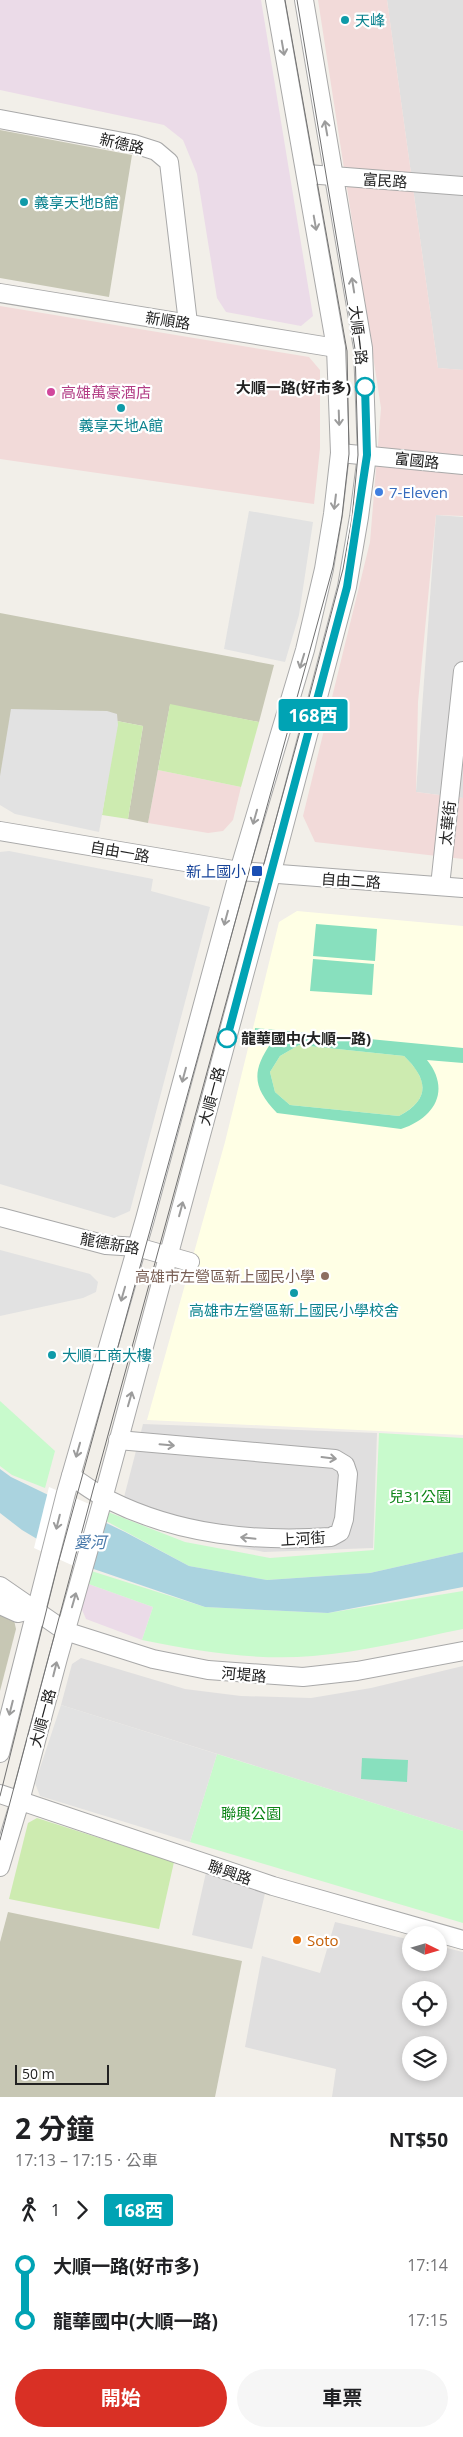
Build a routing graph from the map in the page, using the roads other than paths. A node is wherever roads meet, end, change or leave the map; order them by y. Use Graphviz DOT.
graph roads {
  1 [pos="275,0"];
  2 [pos="304,0"];
  3 [pos="0,119"];
  4 [pos="307,174"];
  5 [pos="335,176"];
  6 [pos="463,186"];
  7 [pos="0,293"];
  8 [pos="188,323"];
  9 [pos="336,348"];
  10 [pos="340,453"];
  11 [pos="367,455"];
  12 [pos="463,465"];
  13 [pos="463,671"];
  14 [pos="459,740"];
  15 [pos="0,830"];
  16 [pos="239,871"];
  17 [pos="272,875"];
  18 [pos="440,886"];
  19 [pos="463,888"];
  20 [pos="0,1217"];
  21 [pos="137,1247"];
  22 [pos="169,1256"];
  23 [pos="190,1262"];
  24 [pos="118,1440"];
  25 [pos="71,1476"];
  26 [pos="101,1504"];
  27 [pos="0,1586"];
  28 [pos="0,1605"];
  29 [pos="35,1609"];
  30 [pos="65,1631"];
  31 [pos="463,1651"];
  32 [pos="0,1753"];
  33 [pos="0,1794"];
  34 [pos="20,1801"];
  35 [pos="0,1867"];
  36 [pos="463,1940"];
  1 -- 4 [label="street, 大順一路, one-way"];
  5 -- 2 [label="street, 大順一路, one-way"];
  3 -- 8 [label="street, 新德路"];
  4 -- 5 [label="street, 富民路"];
  4 -- 9 [label="street, 大順一路, one-way"];
  5 -- 6 [label="street, 富民路"];
  11 -- 5 [label="street, 大順一路, one-way"];
  7 -- 8 [label="street, 新順路"];
  8 -- 9 [label="street, 新順路"];
  9 -- 10 [label="street, 大順一路, one-way"];
  10 -- 11 [label="street, 富國路"];
  10 -- 16 [label="street, 大順一路, one-way"];
  11 -- 12 [label="street, 富國路"];
  11 -- 17 [label="street, 大順一路"];
  13 -- 14 [label="street, 太華街"];
  14 -- 18 [label="street, 太華街"];
  15 -- 16 [label="street, 自由一路"];
  16 -- 17 [label="street, 自由二路"];
  16 -- 21 [label="street, 大順一路, one-way"];
  17 -- 18 [label="street, 自由二路"];
  22 -- 17 [label="street, 大順一路, one-way"];
  18 -- 19 [label="street, 自由二路"];
  20 -- 21 [label="street, 龍德新路"];
  21 -- 22 [label="street, 龍德新路"];
  21 -- 25 [label="street, 大順一路, one-way"];
  22 -- 23 [label="street, 龍德新路"];
  24 -- 22 [label="street, 大順一路, one-way"];
  24 -- 26 [label="street, 大順一路"];
  24 -- 26 [label="street, 上河街, one-way"];
  25 -- 26 [label="street, 上河街"];
  25 -- 29 [label="street, 大順一路, one-way"];
  30 -- 26 [label="street, 大順一路, one-way"];
  27 -- 29 [label="street, 河堤路"];
  28 -- 29 [label="street"];
  29 -- 30 [label="street, 河堤路"];
  29 -- 32 [label="street, one-way"];
  30 -- 31 [label="street, 河堤路"];
  34 -- 30 [label="street, 大順一路, one-way"];
  33 -- 34 [label="street, 聯興路"];
  34 -- 35 [label="street, 大順一路"];
  34 -- 36 [label="street, 聯興路"];
}
